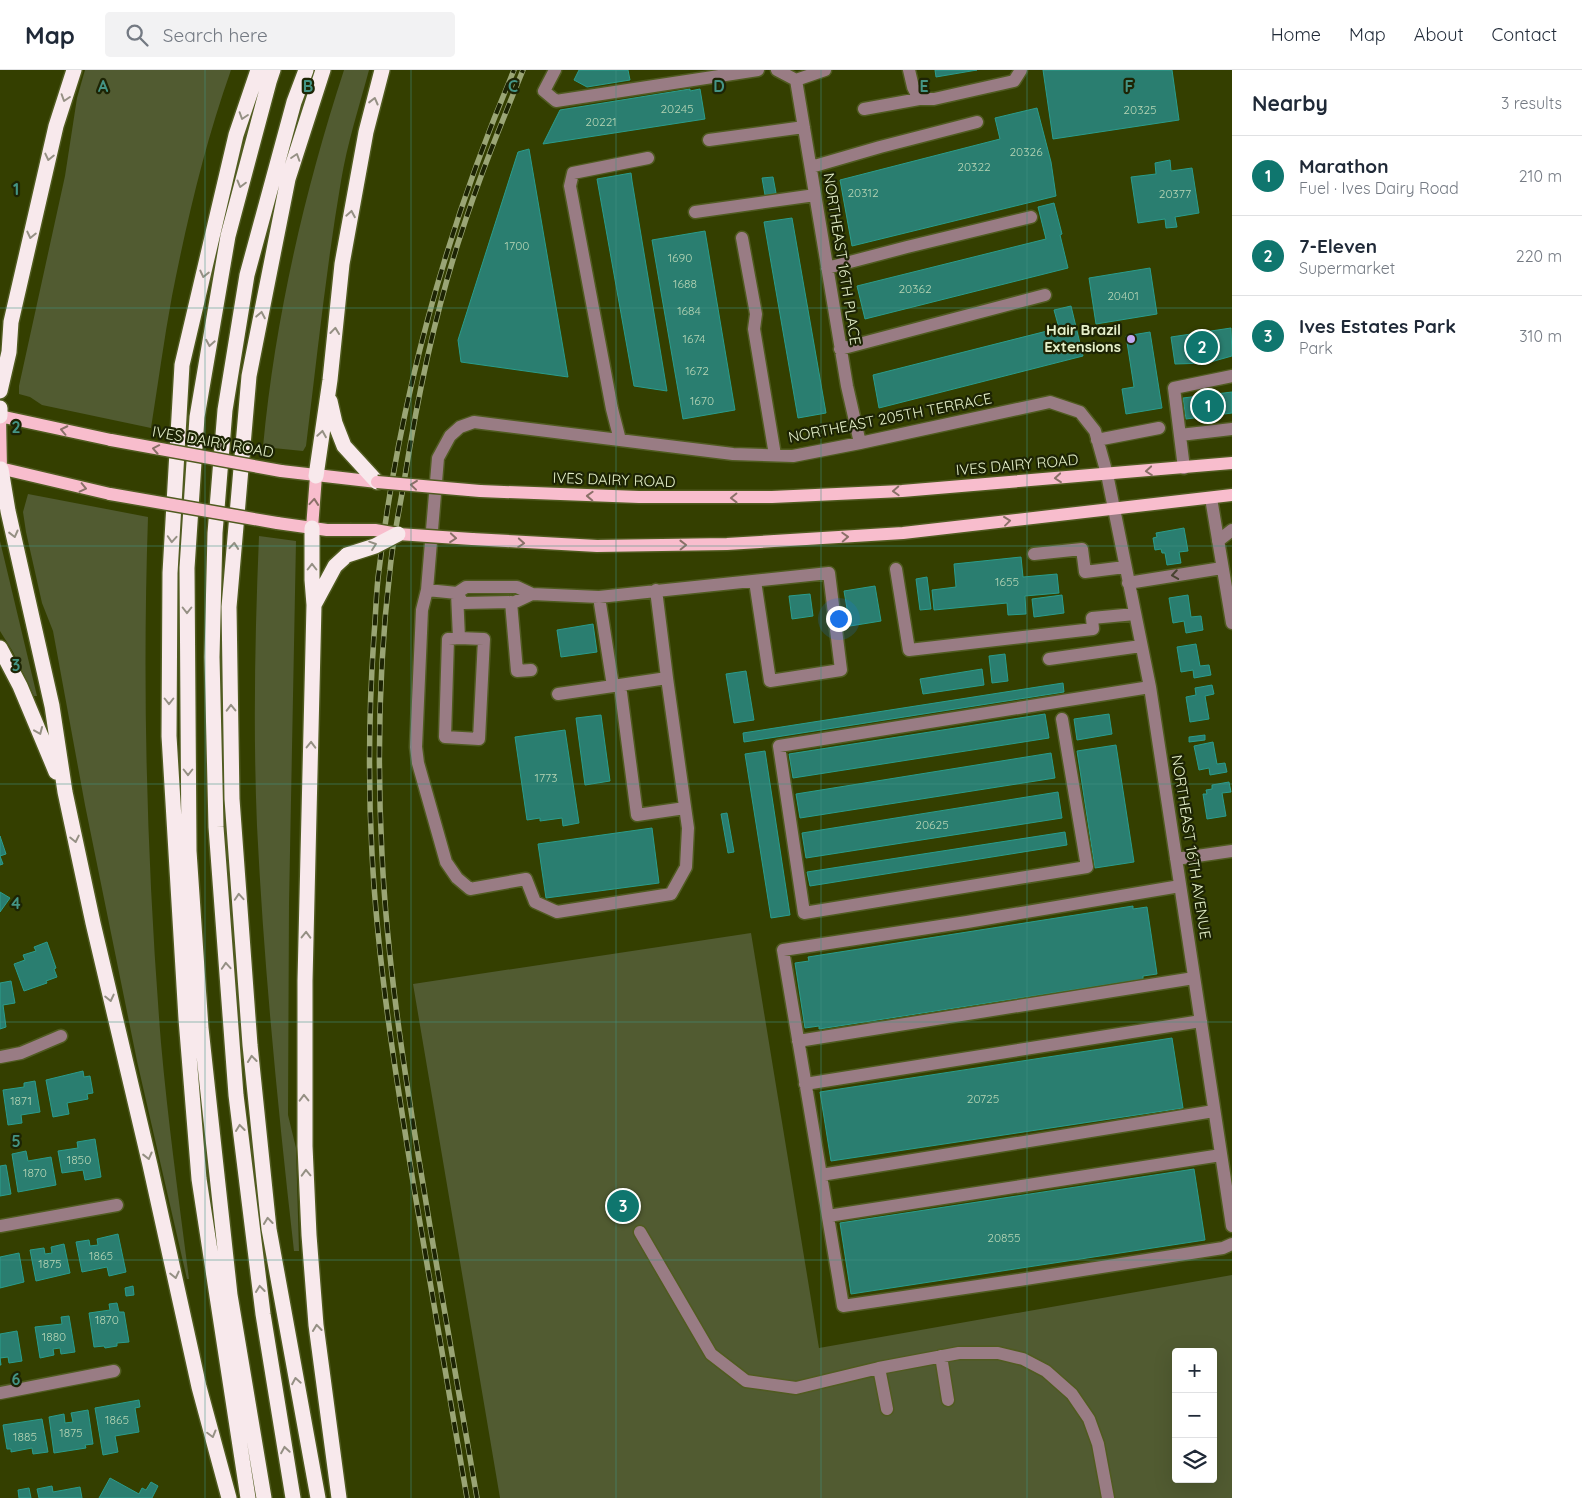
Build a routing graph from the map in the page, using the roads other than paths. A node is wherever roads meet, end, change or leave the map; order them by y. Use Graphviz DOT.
graph roads {
  1 [pos="74,70"];
  2 [pos="258,70"];
  3 [pos="273,70"];
  4 [pos="306,70"];
  5 [pos="323,70"];
  6 [pos="382,70"];
  7 [pos="555,70"];
  8 [pos="758,70"];
  9 [pos="777,70"];
  10 [pos="825,70"];
  11 [pos="909,70"];
  12 [pos="1020,70"];
  13 [pos="717,73"];
  14 [pos="800,75"];
  15 [pos="919,99"];
  16 [pos="864,109"];
  17 [pos="977,122"];
  18 [pos="804,127"];
  19 [pos="709,140"];
  20 [pos="648,158"];
  21 [pos="811,167"];
  22 [pos="815,195"];
  23 [pos="695,212"];
  24 [pos="1031,217"];
  25 [pos="742,238"];
  26 [pos="827,268"];
  27 [pos="1045,296"];
  28 [pos="5,327"];
  29 [pos="840,349"];
  30 [pos="1232,376"];
  31 [pos="0,391"];
  32 [pos="328,392"];
  33 [pos="0,408"];
  34 [pos="0,416"];
  35 [pos="1159,428"];
  36 [pos="1232,429"];
  37 [pos="1180,435"];
  38 [pos="620,440"];
  39 [pos="1097,440"];
  40 [pos="860,443"];
  41 [pos="775,455"];
  42 [pos="1232,463"];
  43 [pos="1,468"];
  44 [pos="1184,468"];
  45 [pos="1107,474"];
  46 [pos="316,476"];
  47 [pos="377,482"];
  48 [pos="1232,495"];
  49 [pos="1211,498"];
  50 [pos="1113,509"];
  51 [pos="312,528"];
  52 [pos="1232,530"];
  53 [pos="398,534"];
  54 [pos="1218,540"];
  55 [pos="1034,554"];
  56 [pos="1125,567"];
  57 [pos="1222,568"];
  58 [pos="896,569"];
  59 [pos="755,581"];
  60 [pos="1128,583"];
  61 [pos="427,590"];
  62 [pos="656,590"];
  63 [pos="457,593"];
  64 [pos="532,594"];
  65 [pos="599,597"];
  66 [pos="511,602"];
  67 [pos="314,605"];
  68 [pos="1135,614"];
  69 [pos="1232,623"];
  70 [pos="459,638"];
  71 [pos="1141,646"];
  72 [pos="0,648"];
  73 [pos="1049,659"];
  74 [pos="531,670"];
  75 [pos="667,678"];
  76 [pos="616,685"];
  77 [pos="1150,686"];
  78 [pos="558,694"];
  79 [pos="1062,719"];
  80 [pos="65,792"];
  81 [pos="685,808"];
  82 [pos="1232,851"];
  83 [pos="1176,858"];
  84 [pos="1180,886"];
  85 [pos="1194,978"];
  86 [pos="1201,1021"];
  87 [pos="61,1036"];
  88 [pos="798,1041"];
  89 [pos="0,1057"];
  90 [pos="806,1084"];
  91 [pos="1214,1111"];
  92 [pos="1221,1155"];
  93 [pos="821,1175"];
  94 [pos="117,1205"];
  95 [pos="828,1216"];
  96 [pos="0,1226"];
  97 [pos="1232,1226"];
  98 [pos="640,1232"];
  99 [pos="1232,1244"];
  100 [pos="941,1356"];
  101 [pos="879,1368"];
  102 [pos="114,1371"];
  103 [pos="0,1393"];
  104 [pos="948,1400"];
  105 [pos="887,1409"];
  106 [pos="228,1498"];
  107 [pos="248,1498"];
  108 [pos="264,1498"];
  109 [pos="293,1498"];
  110 [pos="318,1498"];
  111 [pos="339,1498"];
  112 [pos="1108,1498"];
  1 -- 28 [label="highway, one-way"];
  2 -- 107 [label="highway, one-way"];
  3 -- 108 [label="highway, one-way"];
  109 -- 4 [label="highway, one-way"];
  110 -- 5 [label="highway, one-way"];
  32 -- 6 [label="highway, one-way"];
  7 -- 13 [label="street"];
  8 -- 13 [label="street"];
  9 -- 14 [label="street"];
  10 -- 14 [label="street"];
  11 -- 15 [label="street"];
  12 -- 15 [label="street"];
  14 -- 18 [label="street, NORTHEAST 16TH PLACE"];
  15 -- 16 [label="street"];
  17 -- 21 [label="street"];
  18 -- 19 [label="street"];
  18 -- 21 [label="street, NORTHEAST 16TH PLACE"];
  20 -- 38 [label="street"];
  21 -- 22 [label="street, NORTHEAST 16TH PLACE"];
  22 -- 23 [label="street"];
  22 -- 26 [label="street, NORTHEAST 16TH PLACE"];
  24 -- 26 [label="street"];
  25 -- 41 [label="street"];
  26 -- 29 [label="street, NORTHEAST 16TH PLACE"];
  27 -- 29 [label="street"];
  28 -- 31 [label="highway"];
  29 -- 40 [label="street, NORTHEAST 16TH PLACE"];
  30 -- 37 [label="street"];
  46 -- 32 [label="highway, one-way"];
  32 -- 47 [label="highway"];
  33 -- 34 [label="highway"];
  34 -- 43 [label="main road"];
  46 -- 34 [label="main road, IVES DAIRY ROAD, one-way, bridge"];
  35 -- 39 [label="street"];
  36 -- 37 [label="street"];
  37 -- 44 [label="street"];
  38 -- 41 [label="street, NORTHEAST 205TH TERRACE"];
  38 -- 61 [label="street, NORTHEAST 205TH TERRACE"];
  39 -- 40 [label="street, NORTHEAST 205TH TERRACE"];
  39 -- 45 [label="street, NORTHEAST 205TH TERRACE"];
  40 -- 41 [label="street, NORTHEAST 205TH TERRACE"];
  42 -- 44 [label="main road, IVES DAIRY ROAD"];
  43 -- 51 [label="main road, one-way, bridge"];
  43 -- 80 [label="highway, one-way"];
  44 -- 45 [label="main road, IVES DAIRY ROAD, one-way"];
  45 -- 47 [label="main road, IVES DAIRY ROAD, one-way, bridge"];
  45 -- 50 [label="street, NORTHEAST 16TH AVENUE"];
  46 -- 47 [label="main road, IVES DAIRY ROAD"];
  51 -- 46 [label="main road, one-way"];
  48 -- 49 [label="main road"];
  49 -- 50 [label="main road"];
  49 -- 54 [label="street"];
  53 -- 50 [label="main road, one-way, bridge"];
  50 -- 56 [label="street, NORTHEAST 16TH AVENUE"];
  51 -- 53 [label="main road, bridge"];
  67 -- 51 [label="highway, one-way"];
  52 -- 54 [label="street"];
  67 -- 53 [label="highway, one-way, bridge"];
  54 -- 57 [label="street"];
  55 -- 56 [label="street"];
  56 -- 60 [label="street, NORTHEAST 16TH AVENUE"];
  57 -- 60 [label="street, one-way"];
  57 -- 69 [label="street"];
  58 -- 68 [label="street"];
  59 -- 59 [label="street"];
  59 -- 62 [label="street"];
  60 -- 68 [label="street, NORTHEAST 16TH AVENUE"];
  61 -- 63 [label="street"];
  61 -- 81 [label="street, NORTHEAST 205TH TERRACE"];
  62 -- 65 [label="street"];
  62 -- 75 [label="street"];
  63 -- 64 [label="street"];
  63 -- 66 [label="street"];
  63 -- 70 [label="street"];
  64 -- 65 [label="street"];
  64 -- 66 [label="street"];
  65 -- 76 [label="street"];
  66 -- 74 [label="street"];
  111 -- 67 [label="highway, one-way"];
  68 -- 71 [label="street, NORTHEAST 16TH AVENUE"];
  70 -- 70 [label="street"];
  71 -- 73 [label="street"];
  71 -- 77 [label="street, NORTHEAST 16TH AVENUE"];
  72 -- 80 [label="highway, one-way"];
  75 -- 76 [label="street"];
  75 -- 81 [label="street"];
  76 -- 78 [label="street"];
  76 -- 81 [label="street"];
  77 -- 79 [label="street"];
  77 -- 83 [label="street, NORTHEAST 16TH AVENUE"];
  80 -- 106 [label="highway, one-way"];
  82 -- 83 [label="street"];
  83 -- 84 [label="street, NORTHEAST 16TH AVENUE"];
  84 -- 85 [label="street, NORTHEAST 16TH AVENUE"];
  84 -- 88 [label="street"];
  85 -- 86 [label="street, NORTHEAST 16TH AVENUE"];
  85 -- 88 [label="street"];
  86 -- 90 [label="street"];
  86 -- 91 [label="street, NORTHEAST 16TH AVENUE"];
  87 -- 89 [label="street"];
  88 -- 90 [label="street"];
  90 -- 93 [label="street"];
  91 -- 92 [label="street, NORTHEAST 16TH AVENUE"];
  91 -- 93 [label="street"];
  92 -- 95 [label="street"];
  92 -- 97 [label="street, NORTHEAST 16TH AVENUE"];
  93 -- 95 [label="street"];
  94 -- 96 [label="street"];
  95 -- 99 [label="street"];
  98 -- 101 [label="street"];
  100 -- 101 [label="street"];
  100 -- 104 [label="street"];
  100 -- 112 [label="street"];
  101 -- 105 [label="street"];
  102 -- 103 [label="street"];
}
